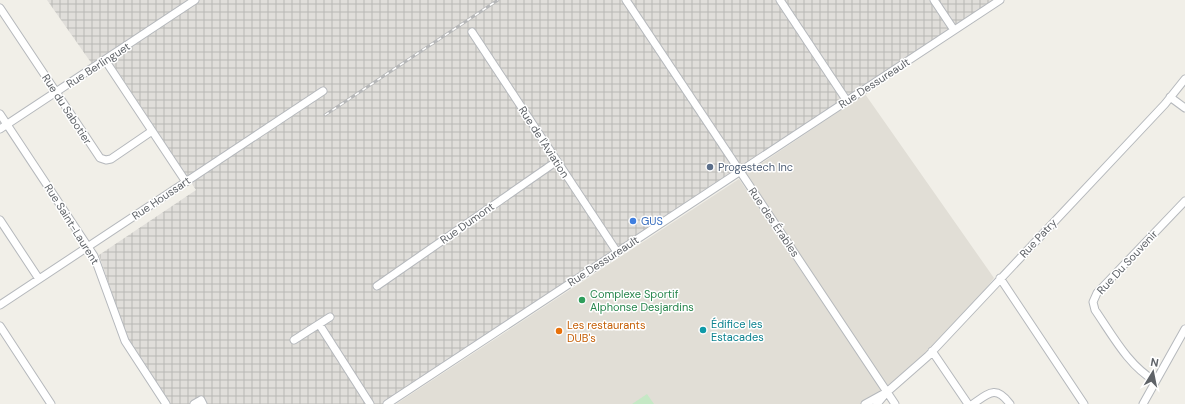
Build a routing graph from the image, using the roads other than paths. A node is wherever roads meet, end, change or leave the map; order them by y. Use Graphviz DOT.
graph roads {
  1 [pos="195,0"];
  2 [pos="780,0"];
  3 [pos="934,0"];
  4 [pos="1000,0"];
  5 [pos="630,1"];
  6 [pos="0,8"];
  7 [pos="954,30"];
  8 [pos="472,32"];
  9 [pos="105,60"];
  10 [pos="1185,79"];
  11 [pos="323,91"];
  12 [pos="56,92"];
  13 [pos="1170,97"];
  14 [pos="847,100"];
  15 [pos="1185,108"];
  16 [pos="0,114"];
  17 [pos="7,124"];
  18 [pos="0,129"];
  19 [pos="152,131"];
  20 [pos="557,161"];
  21 [pos="740,171"];
  22 [pos="186,182"];
  23 [pos="1185,201"];
  24 [pos="0,220"];
  25 [pos="88,247"];
  26 [pos="617,252"];
  27 [pos="1000,278"];
  28 [pos="39,279"];
  29 [pos="377,286"];
  30 [pos="0,305"];
  31 [pos="330,317"];
  32 [pos="319,324"];
  33 [pos="0,326"];
  34 [pos="1185,329"];
  35 [pos="294,340"];
  36 [pos="932,351"];
  37 [pos="1155,381"];
  38 [pos="887,392"];
  39 [pos="51,404"];
  40 [pos="166,404"];
  41 [pos="194,404"];
  42 [pos="203,404"];
  43 [pos="370,404"];
  44 [pos="387,404"];
  45 [pos="865,404"];
  46 [pos="877,404"];
  47 [pos="895,404"];
  48 [pos="968,404"];
  49 [pos="973,404"];
  50 [pos="1010,404"];
  51 [pos="1084,404"];
  52 [pos="1143,404"];
  1 -- 9 [label="street, Rue Berlinguet"];
  2 -- 14 [label="street"];
  3 -- 7 [label="street"];
  4 -- 7 [label="street, Rue Dessureault"];
  5 -- 21 [label="street, Rue des Érables"];
  6 -- 12 [label="street, Rue du Sabotier"];
  7 -- 14 [label="street, Rue Dessureault"];
  8 -- 20 [label="street, Rue de l'Aviation"];
  9 -- 12 [label="street, Rue Berlinguet"];
  9 -- 19 [label="street"];
  10 -- 13 [label="street, Rue Patry"];
  11 -- 22 [label="street, Rue Houssart"];
  12 -- 17 [label="street, Rue Berlinguet"];
  12 -- 19 [label="street, Rue du Sabotier"];
  13 -- 15 [label="street"];
  13 -- 27 [label="street, Rue Patry"];
  14 -- 21 [label="street, Rue Dessureault"];
  16 -- 17 [label="street, Rue Saint-Laurent"];
  17 -- 18 [label="street, Rue Berlinguet"];
  17 -- 25 [label="street, Rue Saint-Laurent"];
  19 -- 22 [label="street"];
  20 -- 26 [label="street, Rue de l'Aviation"];
  20 -- 29 [label="street, Rue Dumont"];
  21 -- 26 [label="street, Rue Dessureault"];
  21 -- 38 [label="street, Rue des Érables"];
  22 -- 25 [label="street, Rue Houssart"];
  23 -- 37 [label="street, Rue Du Souvenir"];
  24 -- 28 [label="street"];
  25 -- 28 [label="street, Rue Houssart"];
  25 -- 40 [label="street, Rue Saint-Laurent"];
  26 -- 44 [label="street, Rue Dessureault"];
  27 -- 36 [label="street, Rue Patry"];
  27 -- 51 [label="street"];
  28 -- 30 [label="street, Rue Houssart"];
  31 -- 32 [label="street"];
  32 -- 35 [label="street"];
  32 -- 43 [label="street"];
  33 -- 39 [label="street"];
  34 -- 37 [label="street"];
  36 -- 38 [label="street, Rue Patry"];
  36 -- 48 [label="street"];
  37 -- 52 [label="street"];
  38 -- 45 [label="street, Rue Patry"];
  38 -- 46 [label="street, Rue Patry"];
  38 -- 47 [label="street, Rue des Érables"];
  41 -- 42 [label="street"];
  49 -- 50 [label="street"];
}
